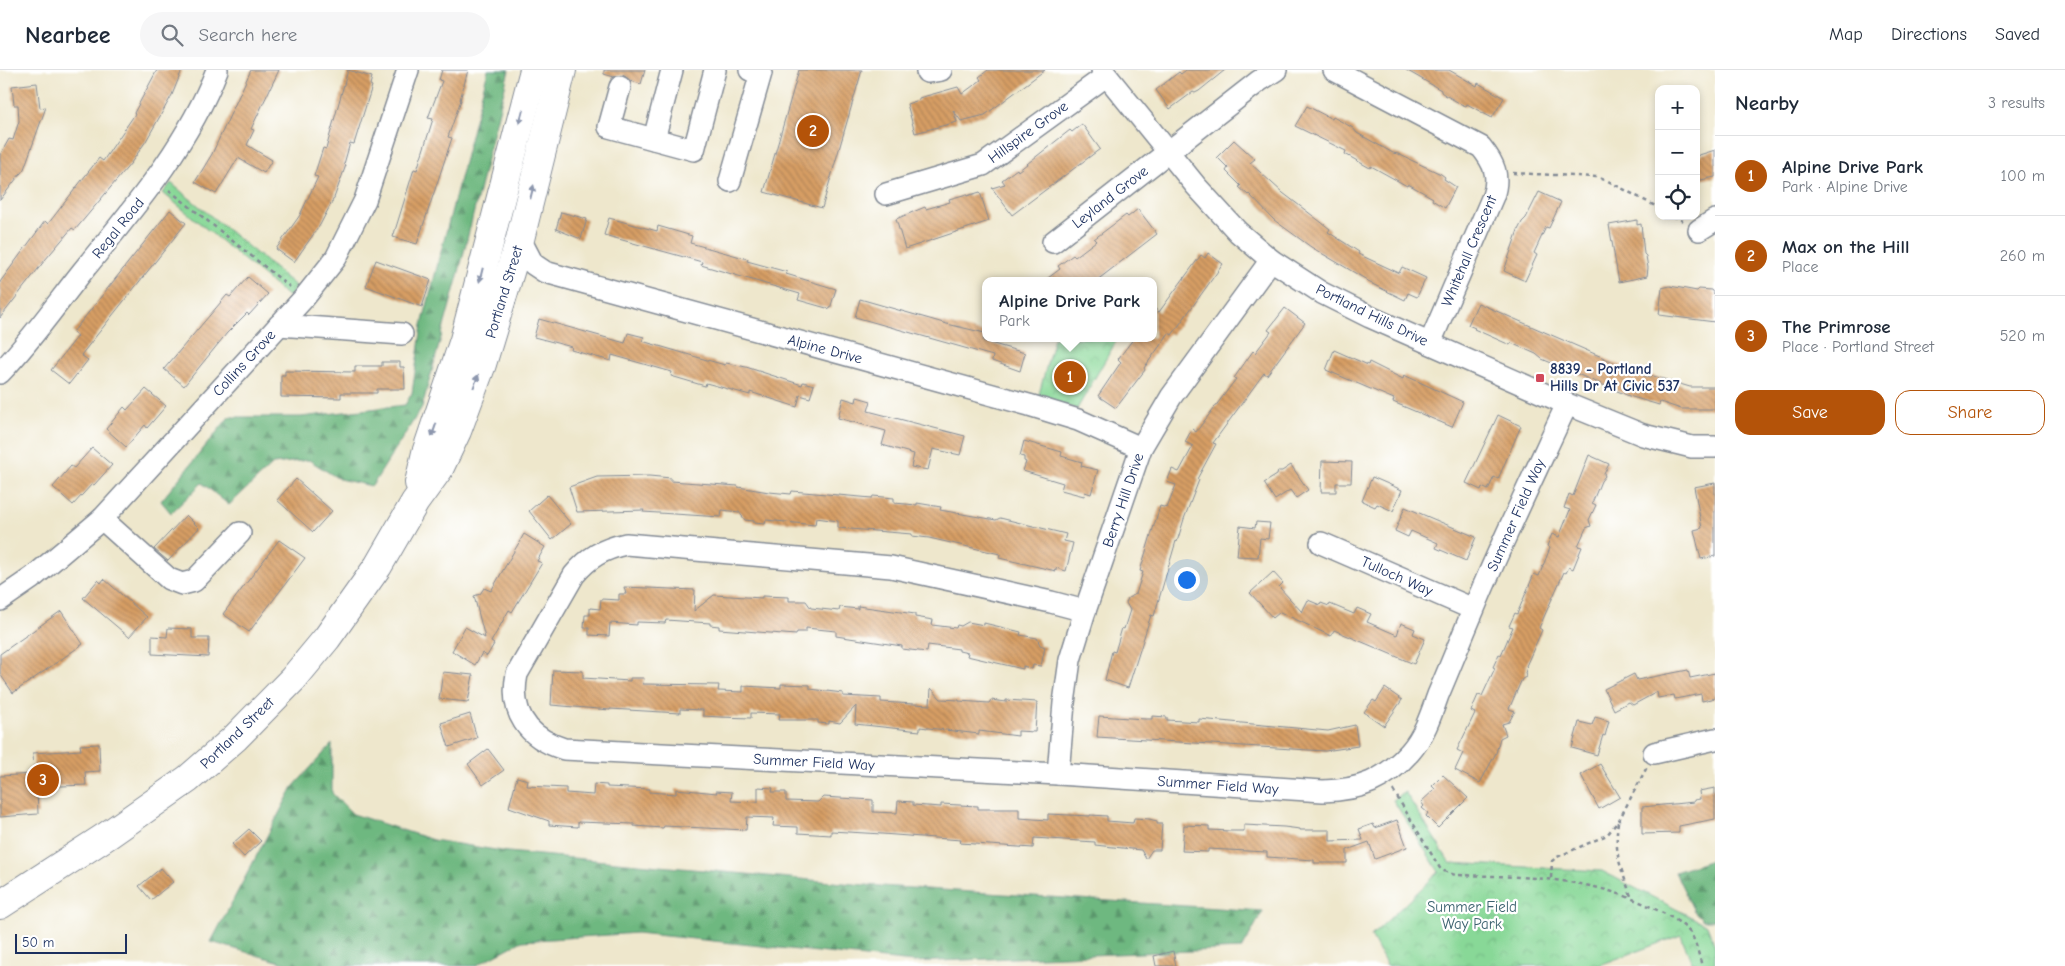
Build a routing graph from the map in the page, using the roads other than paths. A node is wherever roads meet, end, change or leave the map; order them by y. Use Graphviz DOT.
graph roads {
  1 [pos="217,70"];
  2 [pos="408,70"];
  3 [pos="534,70"];
  4 [pos="562,70"];
  5 [pos="672,70"];
  6 [pos="715,70"];
  7 [pos="750,70"];
  8 [pos="1276,70"];
  9 [pos="1334,70"];
  10 [pos="1104,73"];
  11 [pos="620,87"];
  12 [pos="654,139"];
  13 [pos="1168,152"];
  14 [pos="730,181"];
  15 [pos="886,194"];
  16 [pos="520,239"];
  17 [pos="1053,242"];
  18 [pos="1271,260"];
  19 [pos="279,325"];
  20 [pos="402,334"];
  21 [pos="1430,343"];
  22 [pos="0,373"];
  23 [pos="1567,404"];
  24 [pos="1715,447"];
  25 [pos="1141,448"];
  26 [pos="415,502"];
  27 [pos="102,519"];
  28 [pos="240,532"];
  29 [pos="1321,543"];
  30 [pos="0,600"];
  31 [pos="1473,609"];
  32 [pos="1085,612"];
  33 [pos="1715,739"];
  34 [pos="1654,752"];
  35 [pos="1058,774"];
  36 [pos="0,906"];
  1 -- 22 [label="street, Regal Road"];
  2 -- 19 [label="street, Collins Grove"];
  3 -- 26 [label="main road, Portland Street, one-way"];
  16 -- 4 [label="main road, Portland Street, one-way"];
  5 -- 12 [label="street"];
  6 -- 12 [label="street"];
  7 -- 14 [label="street"];
  8 -- 13 [label="street"];
  9 -- 21 [label="street, Whitehall Crescent"];
  10 -- 13 [label="street, Portland Hills Drive"];
  10 -- 15 [label="street, Hillspire Grove"];
  11 -- 12 [label="street"];
  13 -- 17 [label="street, Leyland Grove"];
  13 -- 18 [label="street, Portland Hills Drive"];
  16 -- 25 [label="street, Alpine Drive"];
  26 -- 16 [label="main road, Portland Street, one-way"];
  18 -- 21 [label="street, Portland Hills Drive"];
  18 -- 25 [label="street, Berry Hill Drive"];
  19 -- 20 [label="street"];
  19 -- 27 [label="street, Collins Grove"];
  21 -- 23 [label="street, Portland Hills Drive"];
  23 -- 24 [label="street, Portland Hills Drive"];
  23 -- 31 [label="street, Summer Field Way"];
  25 -- 32 [label="street, Berry Hill Drive"];
  26 -- 36 [label="main road, Portland Street"];
  27 -- 28 [label="street"];
  27 -- 30 [label="street, Collins Grove"];
  29 -- 31 [label="street, Tulloch Way"];
  31 -- 35 [label="street, Summer Field Way"];
  32 -- 35 [label="street, Berry Hill Drive"];
  32 -- 35 [label="street, Summer Field Way"];
  33 -- 34 [label="street"];
}
